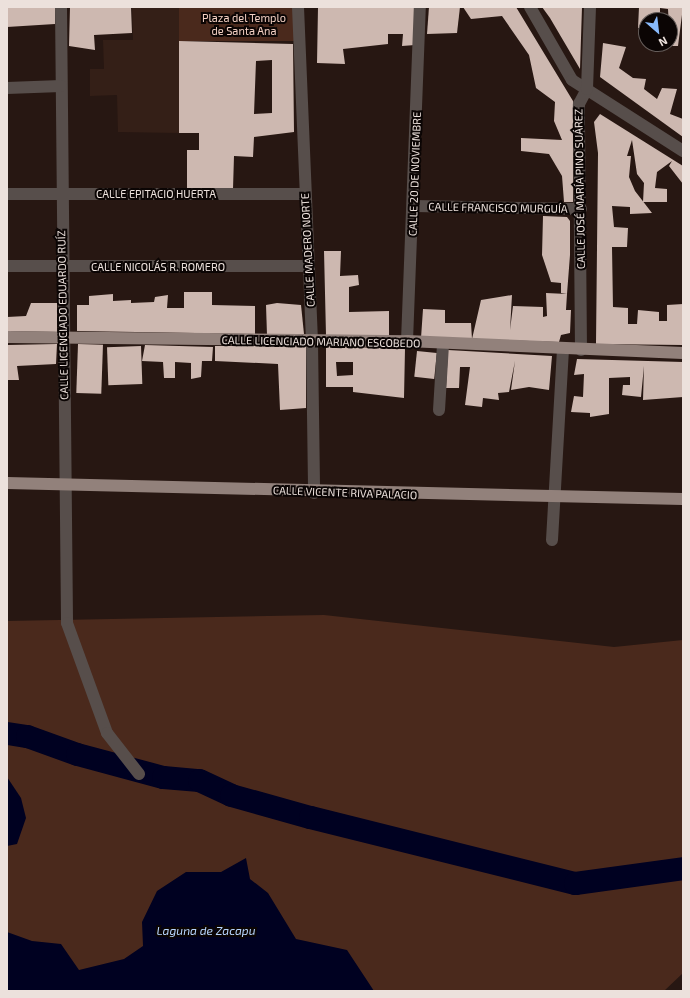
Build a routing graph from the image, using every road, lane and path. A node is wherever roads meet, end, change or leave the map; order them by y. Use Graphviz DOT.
graph roads {
  1 [pos="61,7"];
  2 [pos="298,7"];
  3 [pos="420,7"];
  4 [pos="530,7"];
  5 [pos="590,7"];
  6 [pos="61,86"];
  7 [pos="7,88"];
  8 [pos="587,89"];
  9 [pos="683,151"];
  10 [pos="7,194"];
  11 [pos="61,194"];
  12 [pos="305,194"];
  13 [pos="414,206"];
  14 [pos="581,210"];
  15 [pos="7,266"];
  16 [pos="309,266"];
  17 [pos="61,267"];
  18 [pos="7,337"];
  19 [pos="62,338"];
  20 [pos="407,341"];
  21 [pos="312,342"];
  22 [pos="443,345"];
  23 [pos="563,349"];
  24 [pos="581,350"];
  25 [pos="683,354"];
  26 [pos="439,410"];
  27 [pos="68,482"];
  28 [pos="7,483"];
  29 [pos="314,493"];
  30 [pos="555,498"];
  31 [pos="683,499"];
  32 [pos="552,540"];
  33 [pos="136,770"];
  1 -- 6 [label="street, CALLE LICENCIADO EDUARDO RUÍZ"];
  2 -- 12 [label="street, CALLE MADERO NORTE"];
  3 -- 13 [label="street, CALLE 20 DE NOVIEMBRE"];
  4 -- 8 [label="street"];
  5 -- 8 [label="street, CALLE JOSÉ MARÍA PINO SUÁREZ"];
  6 -- 7 [label="street"];
  6 -- 11 [label="street, CALLE LICENCIADO EDUARDO RUÍZ"];
  8 -- 9 [label="street"];
  8 -- 14 [label="street, CALLE JOSÉ MARÍA PINO SUÁREZ"];
  10 -- 11 [label="street, CALLE EPITACIO HUERTA"];
  11 -- 12 [label="street, CALLE EPITACIO HUERTA"];
  11 -- 17 [label="street, CALLE LICENCIADO EDUARDO RUÍZ"];
  12 -- 16 [label="street, CALLE MADERO NORTE"];
  13 -- 14 [label="street, CALLE FRANCISCO MURGUÍA"];
  13 -- 20 [label="street, CALLE 20 DE NOVIEMBRE"];
  14 -- 24 [label="street, CALLE JOSÉ MARÍA PINO SUÁREZ"];
  15 -- 17 [label="street, CALLE NICOLÁS R. ROMERO"];
  16 -- 17 [label="street, CALLE NICOLÁS R. ROMERO"];
  16 -- 21 [label="street, CALLE MADERO NORTE"];
  17 -- 19 [label="street, CALLE LICENCIADO EDUARDO RUÍZ"];
  18 -- 19 [label="main road, CALLE LICENCIADO MARIANO ESCOBEDO"];
  19 -- 21 [label="main road, CALLE LICENCIADO MARIANO ESCOBEDO"];
  19 -- 27 [label="street, CALLE LICENCIADO EDUARDO RUÍZ"];
  20 -- 21 [label="main road, CALLE LICENCIADO MARIANO ESCOBEDO"];
  20 -- 22 [label="main road, CALLE LICENCIADO MARIANO ESCOBEDO"];
  21 -- 29 [label="street, CALLE MADERO NORTE"];
  22 -- 23 [label="main road, CALLE LICENCIADO MARIANO ESCOBEDO"];
  22 -- 26 [label="street"];
  23 -- 24 [label="main road, CALLE LICENCIADO MARIANO ESCOBEDO"];
  23 -- 30 [label="street"];
  24 -- 25 [label="main road, CALLE LICENCIADO MARIANO ESCOBEDO"];
  27 -- 28 [label="main road, CALLE VICENTE RIVA PALACIO"];
  27 -- 29 [label="main road, CALLE VICENTE RIVA PALACIO"];
  27 -- 33 [label="street, CALLE LICENCIADO EDUARDO RUÍZ"];
  29 -- 30 [label="main road, CALLE VICENTE RIVA PALACIO"];
  30 -- 31 [label="main road, CALLE VICENTE RIVA PALACIO"];
  30 -- 32 [label="street"];
}
